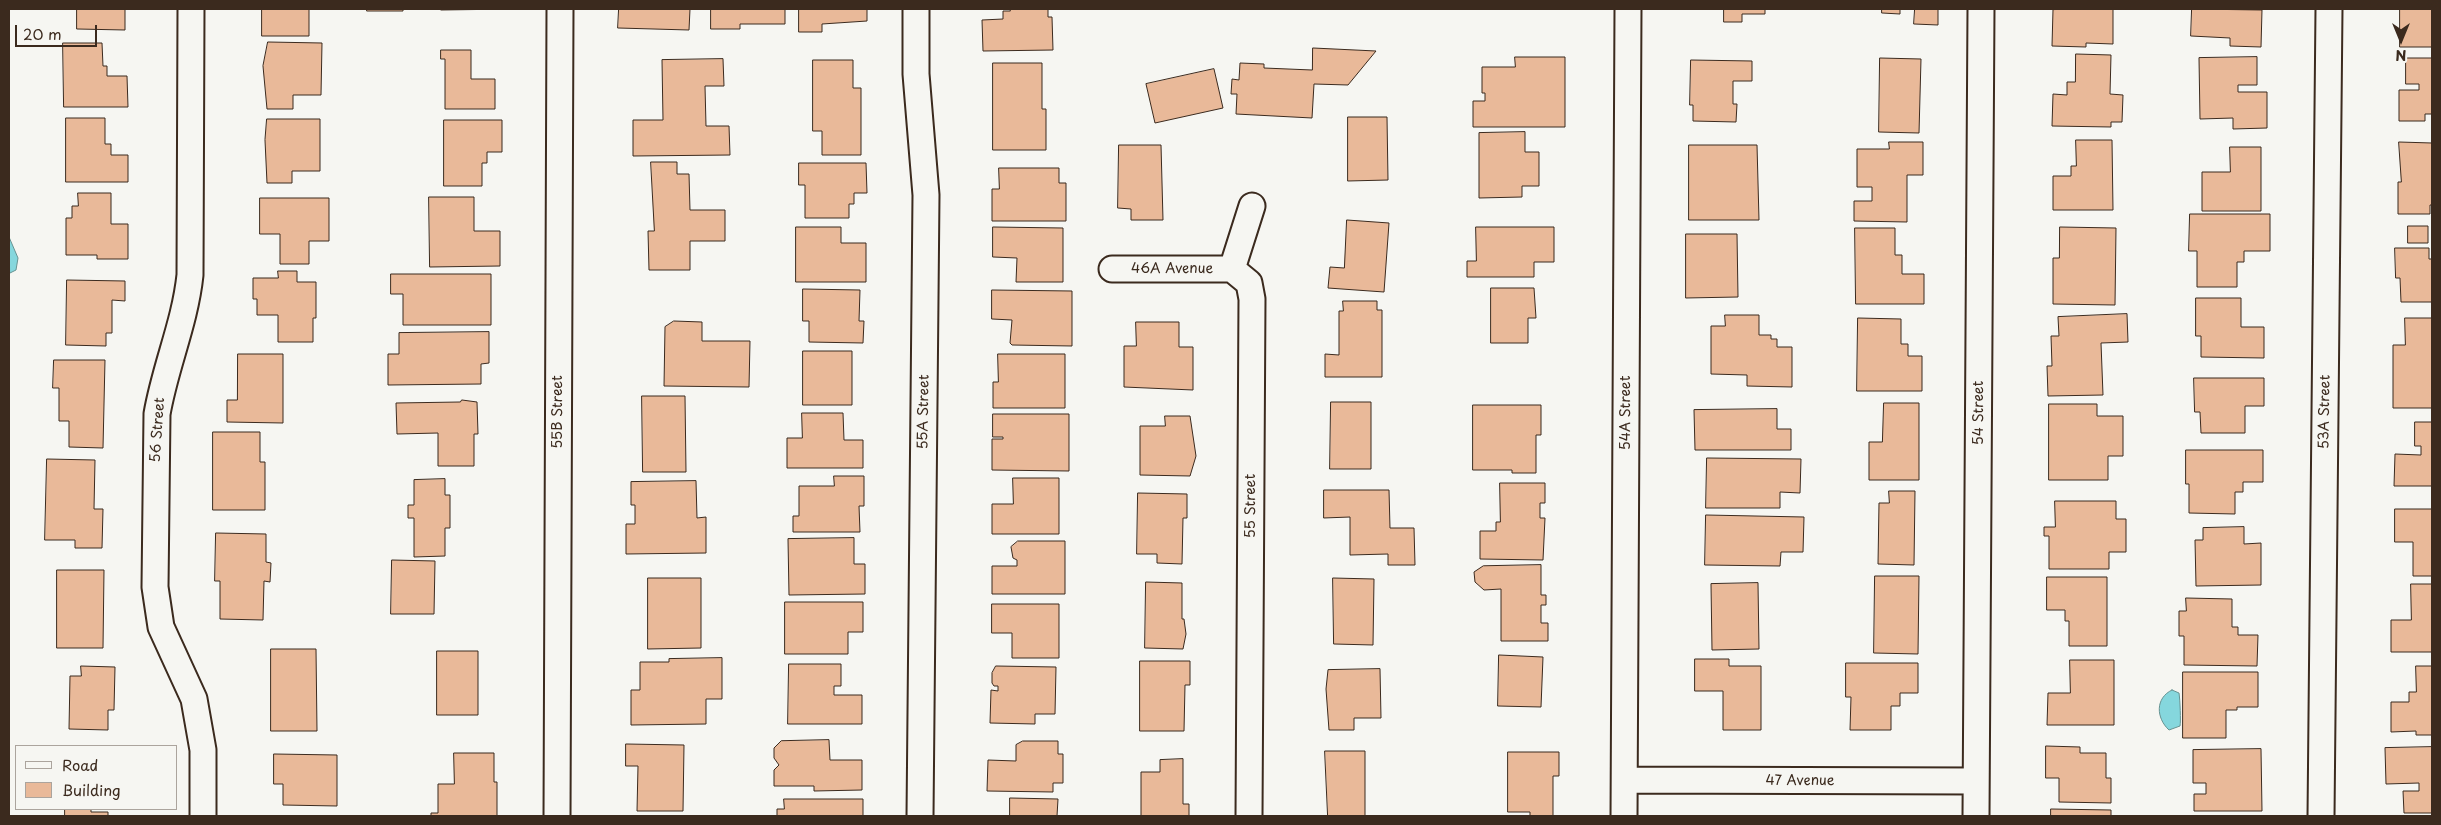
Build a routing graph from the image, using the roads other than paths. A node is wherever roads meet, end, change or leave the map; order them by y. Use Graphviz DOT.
graph roads {
  1 [pos="191,9"];
  2 [pos="560,9"];
  3 [pos="916,9"];
  4 [pos="1628,9"];
  5 [pos="1981,9"];
  6 [pos="2329,9"];
  7 [pos="1252,206"];
  8 [pos="1112,269"];
  9 [pos="1232,269"];
  10 [pos="1624,780"];
  11 [pos="1976,781"];
  12 [pos="203,816"];
  13 [pos="556,816"];
  14 [pos="920,816"];
  15 [pos="1249,816"];
  16 [pos="1624,816"];
  17 [pos="1976,816"];
  18 [pos="2321,816"];
  1 -- 12 [label="street, 56 Street"];
  2 -- 13 [label="street, 55B Street"];
  3 -- 14 [label="street, 55A Street"];
  4 -- 10 [label="street, 54A Street"];
  5 -- 11 [label="street, 54 Street"];
  6 -- 18 [label="street, 53A Street"];
  7 -- 9 [label="street"];
  8 -- 9 [label="street, 46A Avenue"];
  9 -- 15 [label="street, 55 Street"];
  10 -- 11 [label="street, 47 Avenue"];
  10 -- 16 [label="street, 54A Street"];
  11 -- 17 [label="street, 54 Street"];
}
